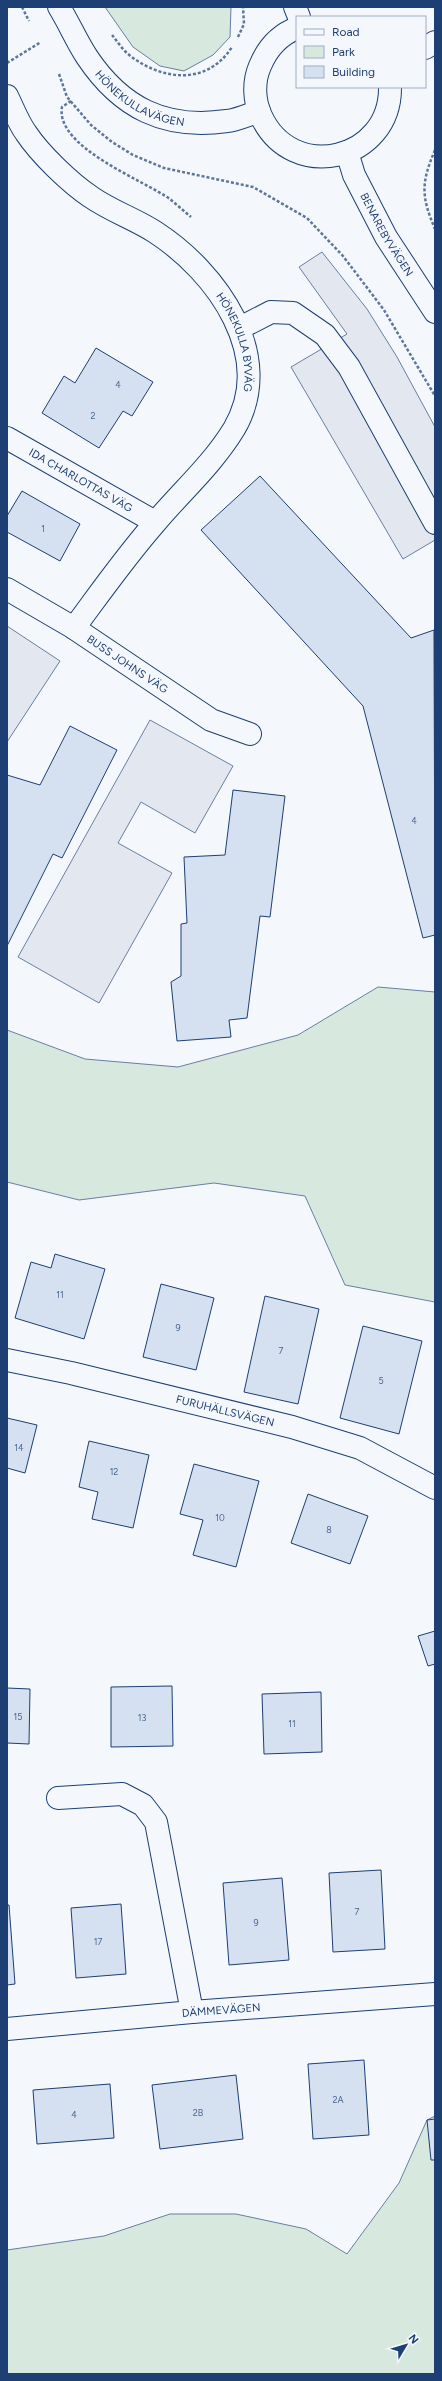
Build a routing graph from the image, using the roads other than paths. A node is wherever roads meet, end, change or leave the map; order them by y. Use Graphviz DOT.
graph roads {
  1 [pos="59,7"];
  2 [pos="296,29"];
  3 [pos="435,42"];
  4 [pos="426,47"];
  5 [pos="390,88"];
  6 [pos="7,96"];
  7 [pos="259,111"];
  8 [pos="348,152"];
  9 [pos="435,312"];
  10 [pos="240,328"];
  11 [pos="7,438"];
  12 [pos="155,522"];
  13 [pos="435,523"];
  14 [pos="7,589"];
  15 [pos="74,628"];
  16 [pos="250,734"];
  17 [pos="7,1360"];
  18 [pos="435,1488"];
  19 [pos="58,1798"];
  20 [pos="435,1994"];
  21 [pos="192,2012"];
  22 [pos="7,2029"];
  1 -- 7 [label="street, HÖNEKULLAVÄGEN"];
  2 -- 7 [label="street"];
  3 -- 4 [label="street"];
  5 -- 8 [label="street"];
  6 -- 10 [label="street, HÖNEKULLA BYVÄG"];
  7 -- 8 [label="street"];
  8 -- 9 [label="street, BENAREBYVÄGEN"];
  10 -- 12 [label="street, HÖNEKULLA BYVÄG"];
  10 -- 13 [label="street"];
  11 -- 12 [label="street, IDA CHARLOTTAS VÄG"];
  12 -- 15 [label="street, HÖNEKULLA BYVÄG"];
  14 -- 15 [label="street, BUSS JOHNS VÄG"];
  15 -- 16 [label="street, BUSS JOHNS VÄG"];
  17 -- 18 [label="street, FURUHÄLLSVÄGEN"];
  19 -- 21 [label="street"];
  20 -- 21 [label="street, DÄMMEVÄGEN"];
  21 -- 22 [label="street, DÄMMEVÄGEN"];
}
